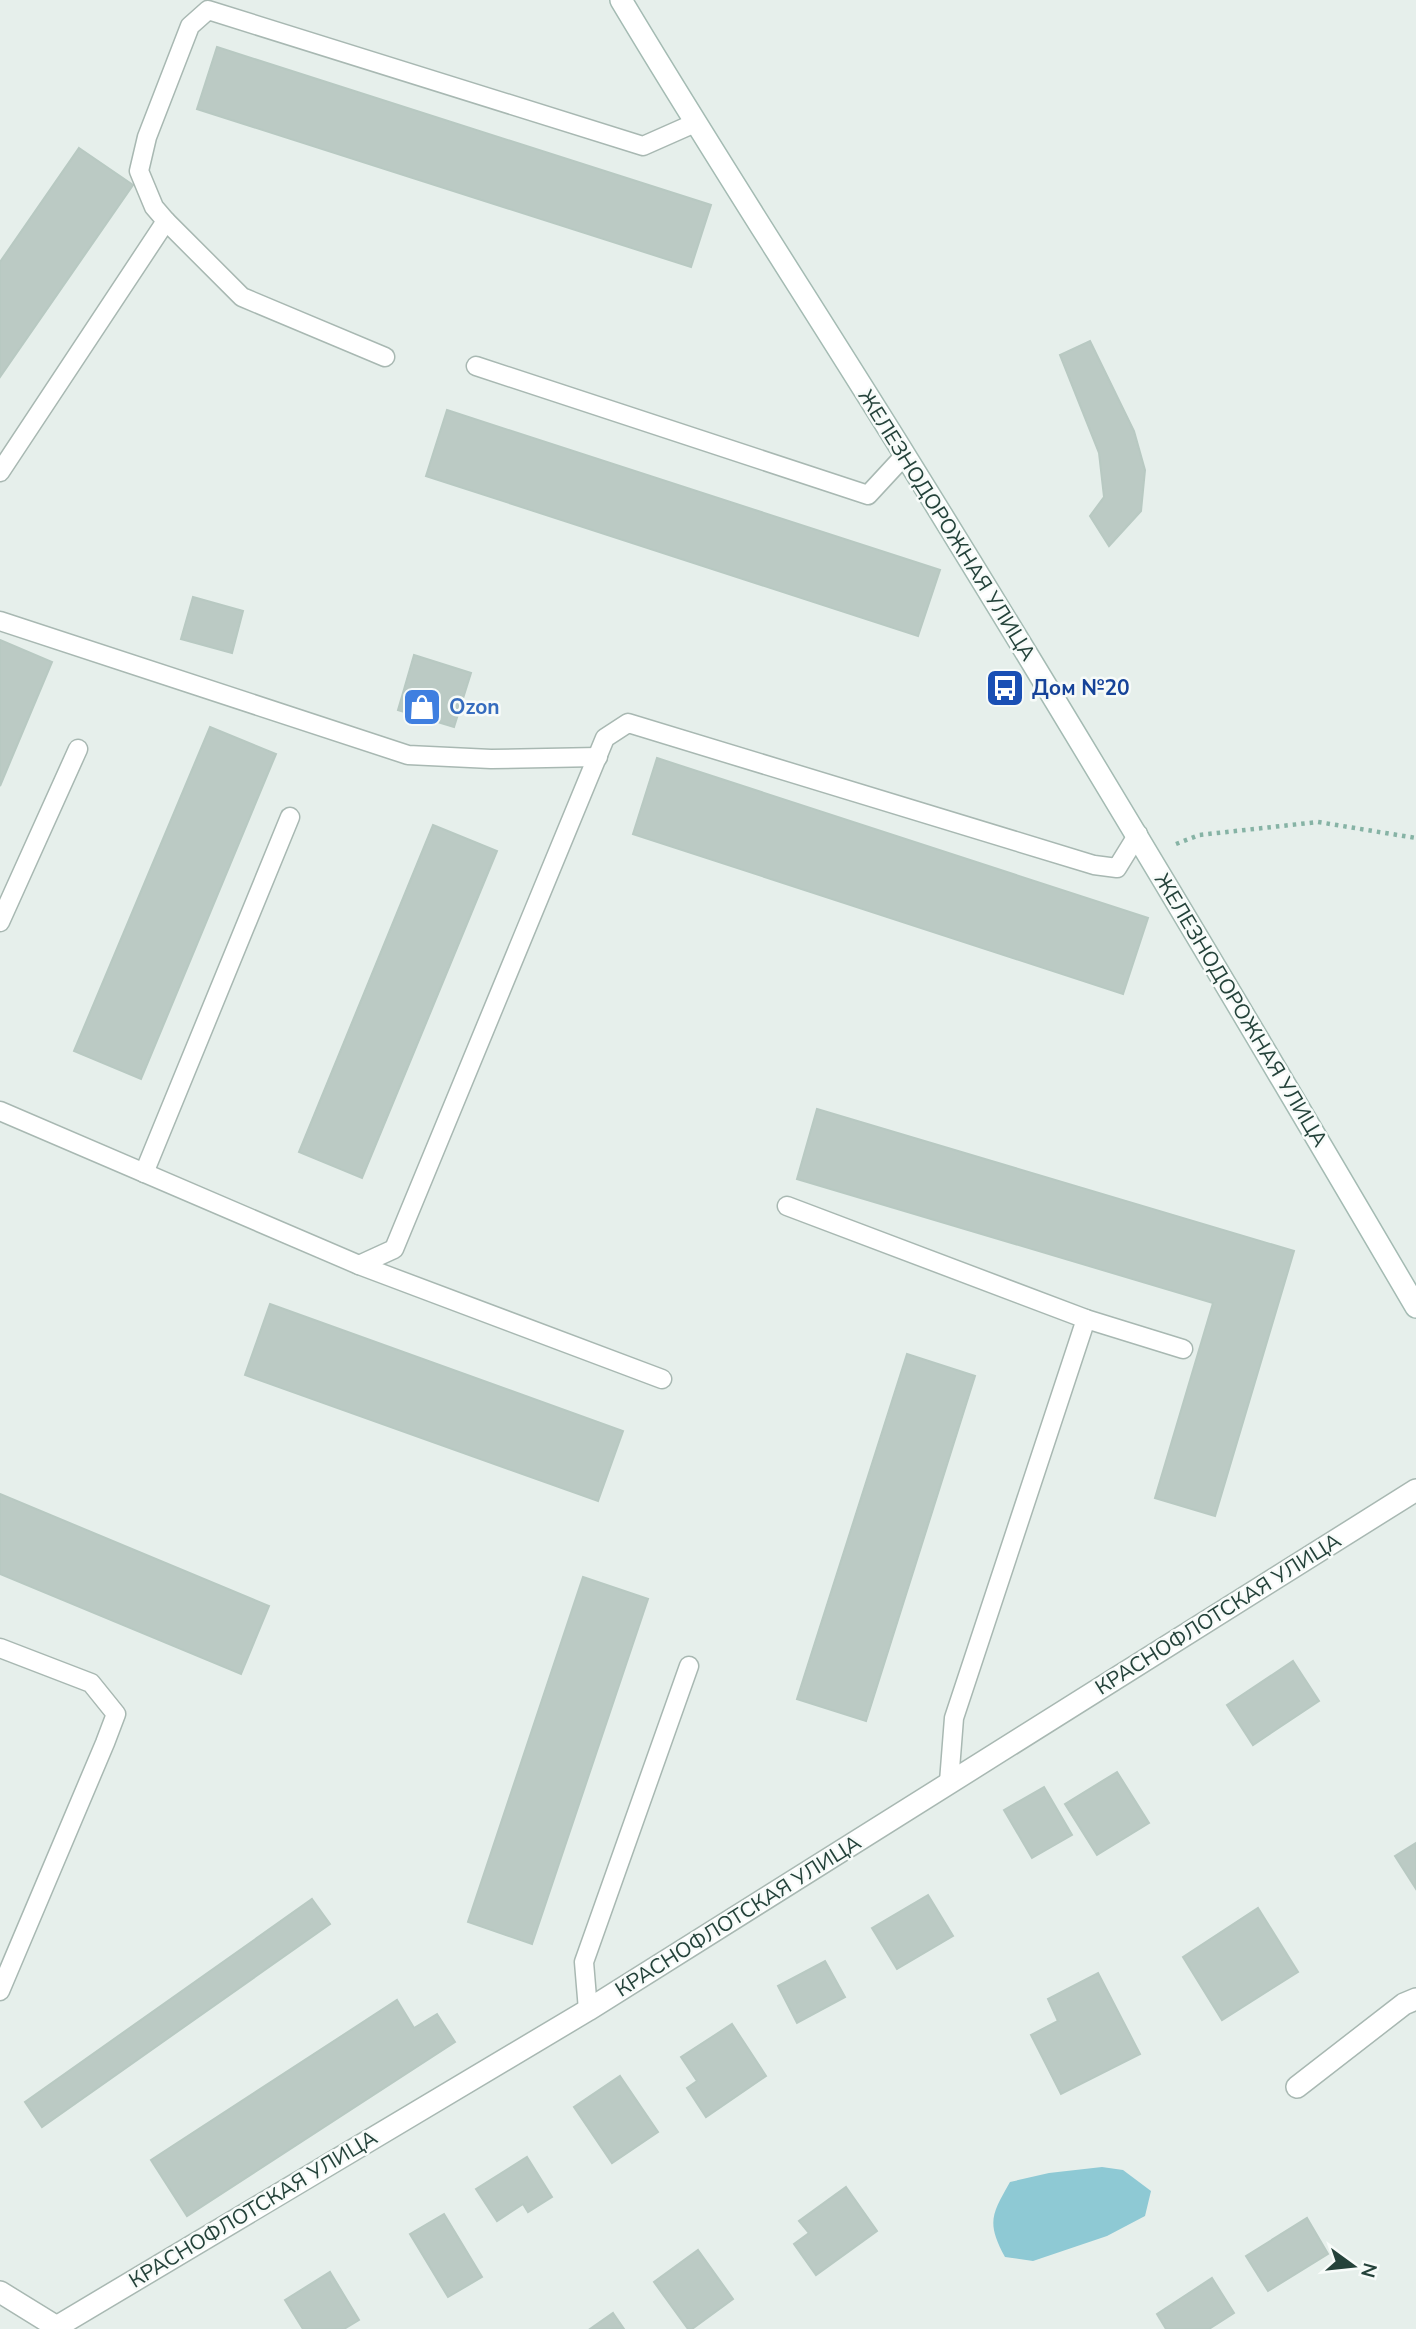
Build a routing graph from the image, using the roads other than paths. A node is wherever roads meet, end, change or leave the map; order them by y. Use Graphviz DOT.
graph roads {
  1 [pos="621,0"];
  2 [pos="695,123"];
  3 [pos="166,221"];
  4 [pos="385,357"];
  5 [pos="476,366"];
  6 [pos="905,455"];
  7 [pos="0,472"];
  8 [pos="0,621"];
  9 [pos="78,749"];
  10 [pos="598,757"];
  11 [pos="290,817"];
  12 [pos="1138,834"];
  13 [pos="0,922"];
  14 [pos="0,1111"];
  15 [pos="144,1173"];
  16 [pos="788,1206"];
  17 [pos="359,1265"];
  18 [pos="1416,1307"];
  19 [pos="1086,1319"];
  20 [pos="1183,1349"];
  21 [pos="662,1379"];
  22 [pos="1416,1490"];
  23 [pos="0,1648"];
  24 [pos="689,1667"];
  25 [pos="949,1782"];
  26 [pos="0,1991"];
  27 [pos="1416,1999"];
  28 [pos="588,2010"];
  29 [pos="1297,2087"];
  30 [pos="0,2292"];
  31 [pos="56,2328"];
  1 -- 2 [label="street, ЖЕЛЕЗНОДОРОЖНАЯ УЛИЦА"];
  2 -- 3 [label="lane"];
  2 -- 6 [label="street, ЖЕЛЕЗНОДОРОЖНАЯ УЛИЦА"];
  3 -- 4 [label="lane"];
  3 -- 7 [label="lane"];
  5 -- 6 [label="lane"];
  6 -- 12 [label="street, ЖЕЛЕЗНОДОРОЖНАЯ УЛИЦА"];
  8 -- 10 [label="lane"];
  9 -- 13 [label="lane"];
  10 -- 12 [label="lane"];
  10 -- 17 [label="lane"];
  11 -- 15 [label="lane"];
  12 -- 18 [label="street, ЖЕЛЕЗНОДОРОЖНАЯ УЛИЦА"];
  14 -- 15 [label="lane"];
  15 -- 17 [label="lane"];
  16 -- 19 [label="lane"];
  17 -- 21 [label="lane"];
  19 -- 20 [label="lane"];
  19 -- 25 [label="lane"];
  22 -- 25 [label="street, КРАСНОФЛОТСКАЯ УЛИЦА"];
  23 -- 26 [label="lane"];
  24 -- 28 [label="lane"];
  25 -- 28 [label="street, КРАСНОФЛОТСКАЯ УЛИЦА"];
  27 -- 29 [label="street"];
  28 -- 31 [label="street, КРАСНОФЛОТСКАЯ УЛИЦА"];
  30 -- 31 [label="street"];
}
